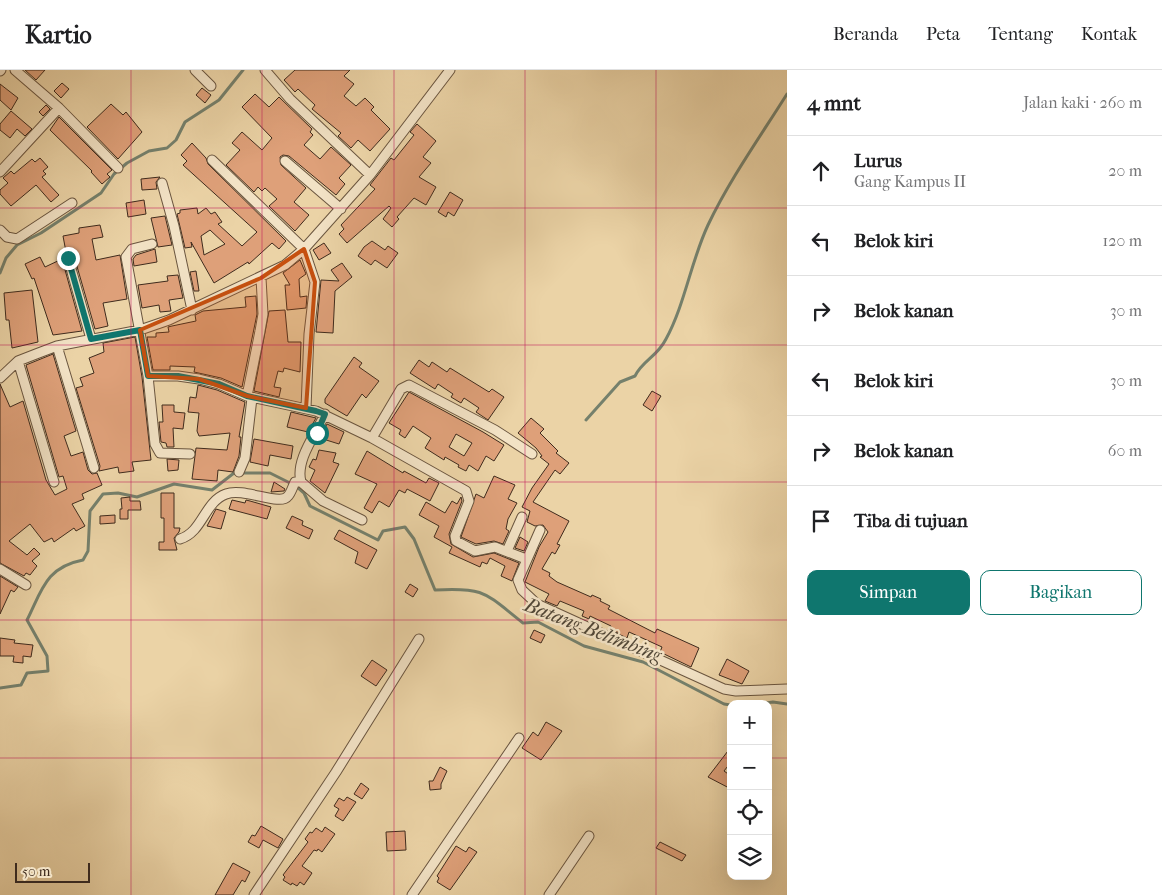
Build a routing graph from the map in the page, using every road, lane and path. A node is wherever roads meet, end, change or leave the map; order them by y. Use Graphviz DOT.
graph roads {
  1 [pos="16,70"];
  2 [pos="195,70"];
  3 [pos="265,70"];
  4 [pos="450,70"];
  5 [pos="211,86"];
  6 [pos="59,108"];
  7 [pos="212,160"];
  8 [pos="285,161"];
  9 [pos="118,168"];
  10 [pos="0,172"];
  11 [pos="370,174"];
  12 [pos="162,183"];
  13 [pos="72,203"];
  14 [pos="341,209"];
  15 [pos="0,230"];
  16 [pos="152,244"];
  17 [pos="304,249"];
  18 [pos="68,258"];
  19 [pos="261,278"];
  20 [pos="192,310"];
  21 [pos="140,330"];
  22 [pos="91,339"];
  23 [pos="56,346"];
  24 [pos="18,362"];
  25 [pos="148,376"];
  26 [pos="0,378"];
  27 [pos="249,397"];
  28 [pos="306,408"];
  29 [pos="325,414"];
  30 [pos="372,438"];
  31 [pos="190,454"];
  32 [pos="532,454"];
  33 [pos="94,468"];
  34 [pos="239,472"];
  35 [pos="54,482"];
  36 [pos="298,482"];
  37 [pos="522,517"];
  38 [pos="362,520"];
  39 [pos="540,530"];
  40 [pos="180,538"];
  41 [pos="507,551"];
  42 [pos="526,559"];
  43 [pos="0,569"];
  44 [pos="26,585"];
  45 [pos="419,639"];
  46 [pos="787,688"];
  47 [pos="519,738"];
  48 [pos="588,836"];
  49 [pos="254,895"];
  50 [pos="412,895"];
  51 [pos="549,895"];
  1 -- 6 [label="street"];
  2 -- 5 [label="street"];
  3 -- 11 [label="street"];
  4 -- 11 [label="street"];
  6 -- 9 [label="street"];
  6 -- 10 [label="street"];
  7 -- 17 [label="street"];
  8 -- 14 [label="street"];
  11 -- 14 [label="street"];
  12 -- 20 [label="street"];
  13 -- 15 [label="street"];
  14 -- 17 [label="street"];
  16 -- 21 [label="street"];
  17 -- 19 [label="street"];
  17 -- 28 [label="street"];
  18 -- 22 [label="street"];
  19 -- 20 [label="street"];
  19 -- 27 [label="street"];
  20 -- 21 [label="street"];
  21 -- 22 [label="street"];
  21 -- 25 [label="street"];
  22 -- 23 [label="street"];
  23 -- 24 [label="street"];
  23 -- 33 [label="street"];
  24 -- 26 [label="street"];
  24 -- 35 [label="street"];
  25 -- 27 [label="street"];
  25 -- 31 [label="street"];
  27 -- 28 [label="street"];
  27 -- 34 [label="street"];
  28 -- 29 [label="street"];
  29 -- 30 [label="street"];
  29 -- 36 [label="street"];
  30 -- 32 [label="street"];
  30 -- 41 [label="street"];
  36 -- 38 [label="street"];
  36 -- 40 [label="street"];
  37 -- 41 [label="street"];
  39 -- 42 [label="street"];
  41 -- 42 [label="street"];
  42 -- 46 [label="street"];
  43 -- 44 [label="street"];
  45 -- 49 [label="street"];
  47 -- 50 [label="street"];
  48 -- 51 [label="street"];
}
